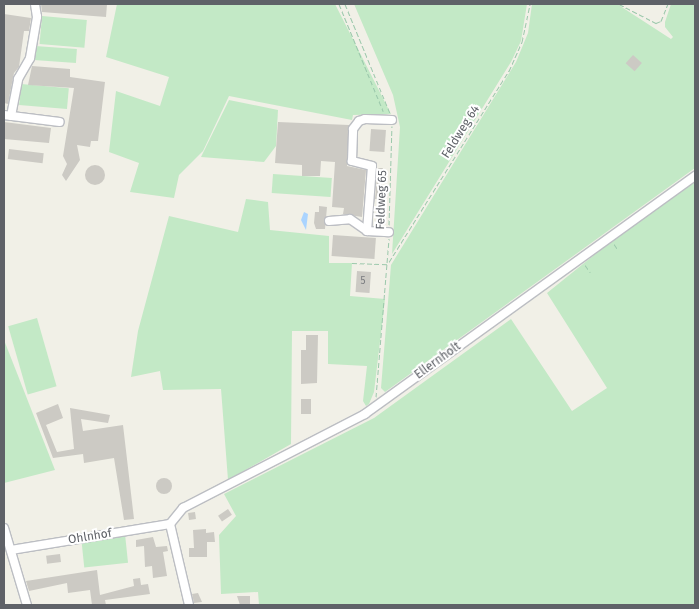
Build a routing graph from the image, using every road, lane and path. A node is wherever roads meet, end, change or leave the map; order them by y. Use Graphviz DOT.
graph roads {
  1 [pos="35,4"];
  2 [pos="338,4"];
  3 [pos="345,4"];
  4 [pos="530,4"];
  5 [pos="619,4"];
  6 [pos="668,4"];
  7 [pos="7,115"];
  8 [pos="388,120"];
  9 [pos="60,122"];
  10 [pos="695,176"];
  11 [pos="329,222"];
  12 [pos="367,231"];
  13 [pos="389,232"];
  14 [pos="580,259"];
  15 [pos="352,263"];
  16 [pos="388,263"];
  17 [pos="590,272"];
  18 [pos="377,405"];
  19 [pos="170,524"];
  20 [pos="4,528"];
  21 [pos="10,550"];
  22 [pos="27,605"];
  23 [pos="188,605"];
  1 -- 7 [label="street"];
  2 -- 8 [label="path"];
  3 -- 8 [label="path, Feldweg 65"];
  4 -- 16 [label="path, Feldweg 64"];
  5 -- 6 [label="path"];
  7 -- 9 [label="street"];
  8 -- 12 [label="street"];
  8 -- 13 [label="path, Feldweg 65"];
  10 -- 14 [label="street, Ellernholt"];
  11 -- 12 [label="street"];
  12 -- 13 [label="street"];
  13 -- 16 [label="path, Feldweg 65"];
  14 -- 17 [label="path"];
  14 -- 18 [label="street, Ellernholt"];
  15 -- 16 [label="path"];
  16 -- 18 [label="path, Feldweg 65"];
  18 -- 19 [label="street, Ellernholt"];
  19 -- 21 [label="street, Ohlnhof"];
  19 -- 23 [label="street"];
  20 -- 21 [label="street"];
  21 -- 22 [label="street"];
}
